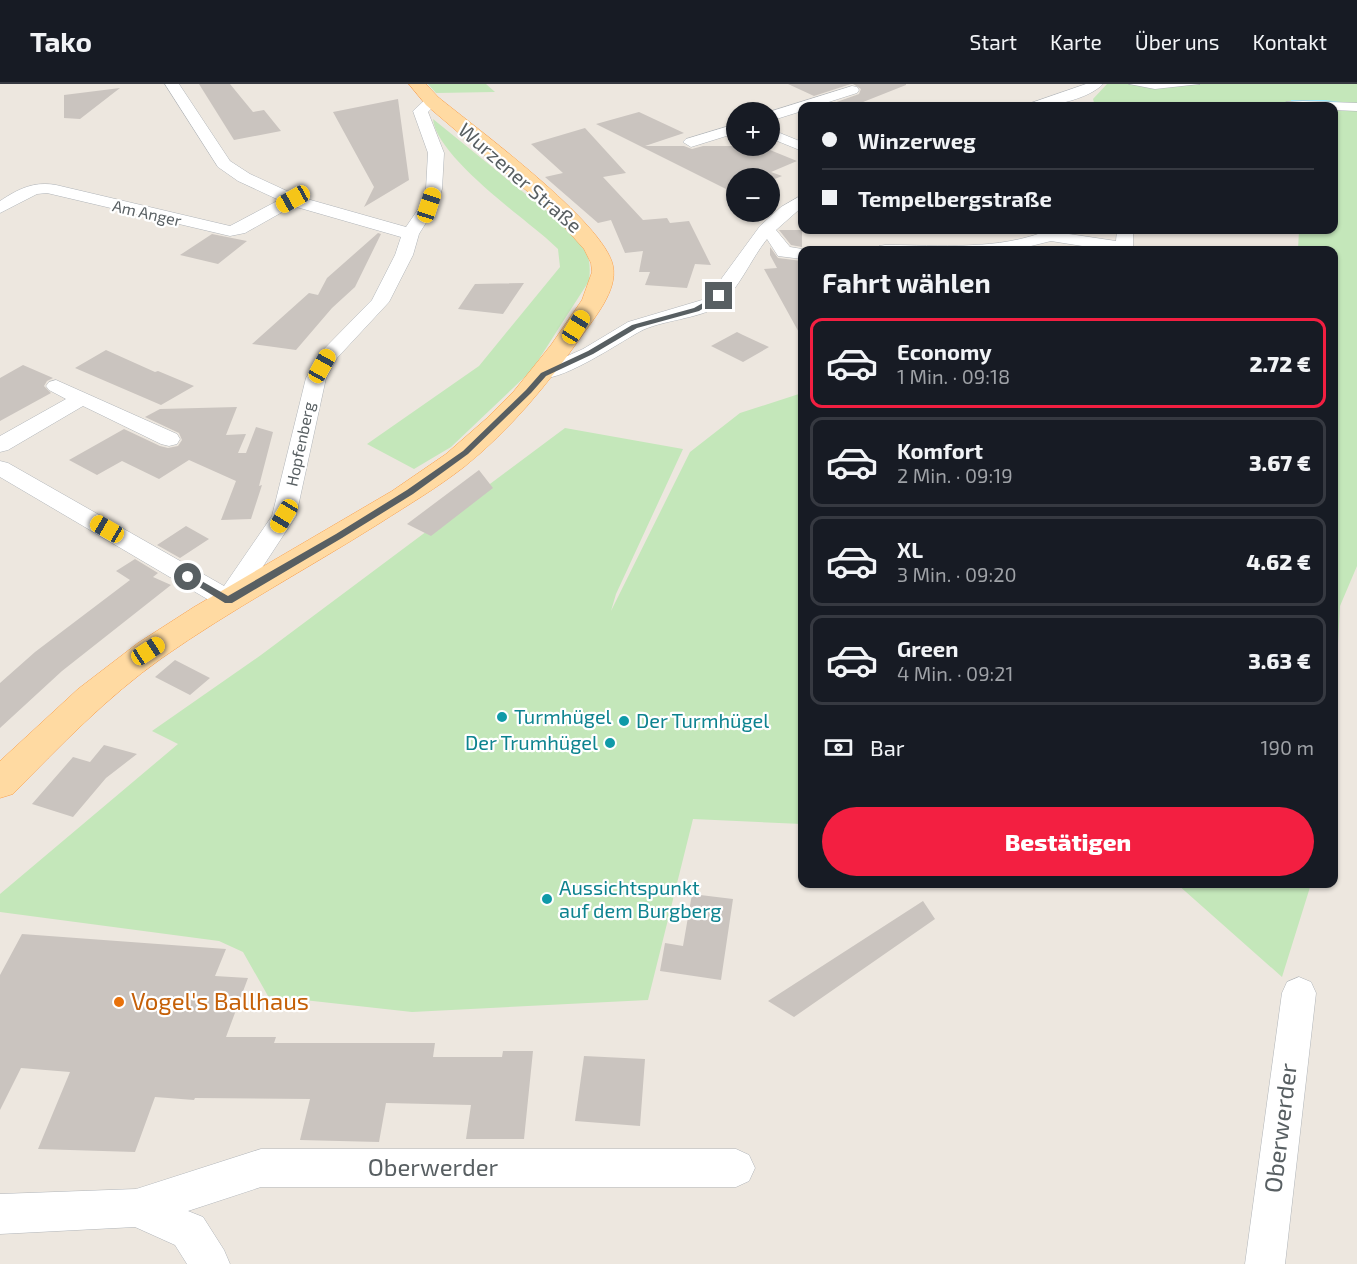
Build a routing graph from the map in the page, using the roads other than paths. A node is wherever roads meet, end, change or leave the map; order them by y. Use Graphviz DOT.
graph roads {
  1 [pos="172,84"];
  2 [pos="1096,84"];
  3 [pos="1132,84"];
  4 [pos="1197,84"];
  5 [pos="852,90"];
  6 [pos="424,92"];
  7 [pos="816,102"];
  8 [pos="1049,102"];
  9 [pos="1338,106"];
  10 [pos="1357,107"];
  11 [pos="798,108"];
  12 [pos="780,114"];
  13 [pos="726,131"];
  14 [pos="780,137"];
  15 [pos="692,142"];
  16 [pos="798,145"];
  17 [pos="293,199"];
  18 [pos="798,203"];
  19 [pos="0,208"];
  20 [pos="766,231"];
  21 [pos="410,234"];
  22 [pos="1053,234"];
  23 [pos="1061,234"];
  24 [pos="1015,246"];
  25 [pos="1115,246"];
  26 [pos="798,254"];
  27 [pos="543,374"];
  28 [pos="56,386"];
  29 [pos="82,398"];
  30 [pos="169,439"];
  31 [pos="0,445"];
  32 [pos="0,468"];
  33 [pos="228,600"];
  34 [pos="0,784"];
  35 [pos="1299,993"];
  36 [pos="736,1168"];
  37 [pos="136,1208"];
  38 [pos="0,1214"];
  39 [pos="210,1264"];
  40 [pos="1265,1264"];
  1 -- 17 [label="street"];
  2 -- 8 [label="street"];
  3 -- 4 [label="lane"];
  5 -- 7 [label="street"];
  6 -- 21 [label="street, Hopfenberg"];
  6 -- 27 [label="main road, Wurzener Straße"];
  9 -- 10 [label="street"];
  11 -- 12 [label="street"];
  13 -- 15 [label="street"];
  14 -- 16 [label="street"];
  17 -- 19 [label="street, Am Anger"];
  17 -- 21 [label="street"];
  18 -- 20 [label="street"];
  20 -- 26 [label="street"];
  20 -- 27 [label="street"];
  21 -- 33 [label="street, Hopfenberg"];
  22 -- 24 [label="street"];
  23 -- 25 [label="street"];
  27 -- 33 [label="main road, Wurzener Straße"];
  28 -- 29 [label="street"];
  29 -- 30 [label="street"];
  29 -- 31 [label="street"];
  32 -- 33 [label="street"];
  33 -- 34 [label="main road, Wurzener Straße"];
  35 -- 40 [label="street, Oberwerder"];
  36 -- 37 [label="street, Oberwerder"];
  37 -- 38 [label="street, Oberwerder"];
  37 -- 39 [label="street, Oberwerder"];
}
